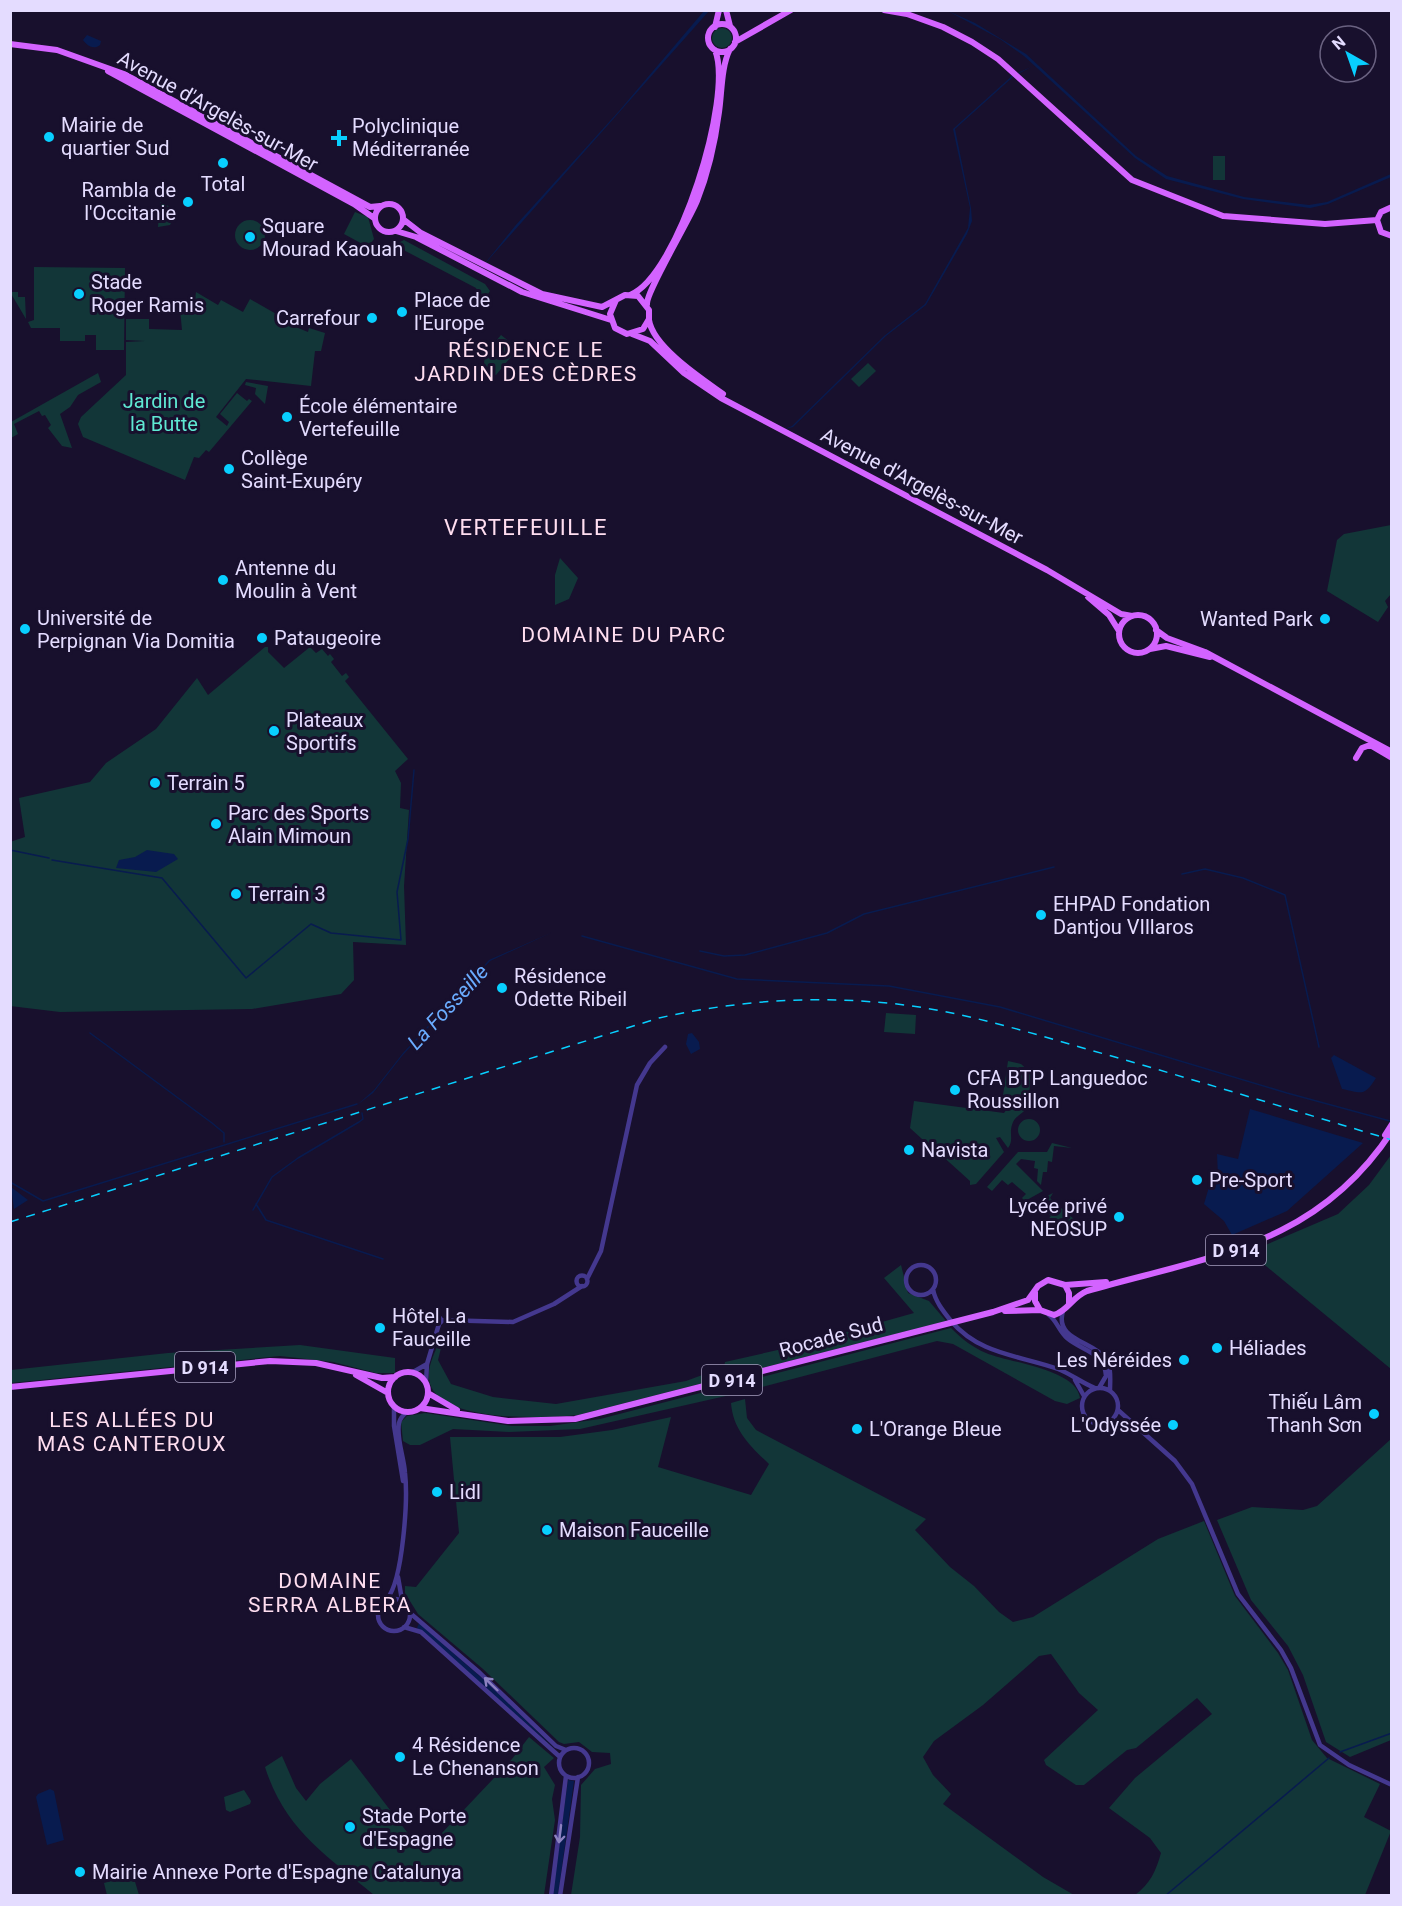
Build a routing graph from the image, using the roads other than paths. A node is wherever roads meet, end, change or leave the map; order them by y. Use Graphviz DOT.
graph roads {
  1 [pos="719,10"];
  2 [pos="726,10"];
  3 [pos="791,10"];
  4 [pos="884,10"];
  5 [pos="715,27"];
  6 [pos="732,29"];
  7 [pos="751,31"];
  8 [pos="735,42"];
  9 [pos="10,44"];
  10 [pos="730,49"];
  11 [pos="715,50"];
  12 [pos="100,66"];
  13 [pos="380,206"];
  14 [pos="1392,207"];
  15 [pos="374,218"];
  16 [pos="403,219"];
  17 [pos="1377,220"];
  18 [pos="396,231"];
  19 [pos="1392,236"];
  20 [pos="630,295"];
  21 [pos="616,300"];
  22 [pos="647,305"];
  23 [pos="649,319"];
  24 [pos="611,320"];
  25 [pos="632,334"];
  26 [pos="748,412"];
  27 [pos="1080,590"];
  28 [pos="1132,616"];
  29 [pos="1156,630"];
  30 [pos="1119,632"];
  31 [pos="1150,649"];
  32 [pos="1214,658"];
  33 [pos="1392,755"];
  34 [pos="1356,758"];
  35 [pos="667,1049"];
  36 [pos="1392,1124"];
  37 [pos="1392,1131"];
  38 [pos="1377,1150"];
  39 [pos="585,1277"];
  40 [pos="580,1285"];
  41 [pos="1065,1285"];
  42 [pos="933,1289"];
  43 [pos="1035,1292"];
  44 [pos="924,1295"];
  45 [pos="1069,1303"];
  46 [pos="938,1304"];
  47 [pos="1040,1310"];
  48 [pos="1063,1311"];
  49 [pos="993,1312"];
  50 [pos="1049,1315"];
  51 [pos="427,1364"];
  52 [pos="344,1370"];
  53 [pos="413,1372"];
  54 [pos="1069,1374"];
  55 [pos="395,1377"];
  56 [pos="426,1382"];
  57 [pos="10,1388"];
  58 [pos="1097,1388"];
  59 [pos="1110,1391"];
  60 [pos="388,1393"];
  61 [pos="428,1393"];
  62 [pos="1084,1397"];
  63 [pos="394,1406"];
  64 [pos="420,1408"];
  65 [pos="1118,1410"];
  66 [pos="406,1412"];
  67 [pos="466,1414"];
  68 [pos="1111,1420"];
  69 [pos="1143,1435"];
  70 [pos="405,1494"];
  71 [pos="398,1571"];
  72 [pos="387,1599"];
  73 [pos="402,1600"];
  74 [pos="410,1613"];
  75 [pos="404,1627"];
  76 [pos="566,1750"];
  77 [pos="560,1757"];
  78 [pos="566,1776"];
  79 [pos="578,1777"];
  80 [pos="1392,1785"];
  81 [pos="551,1896"];
  82 [pos="560,1896"];
  1 -- 5 [label="main road"];
  2 -- 6 [label="main road"];
  3 -- 7 [label="main road"];
  4 -- 17 [label="main road"];
  5 -- 6 [label="main road"];
  5 -- 11 [label="main road"];
  6 -- 7 [label="main road"];
  6 -- 8 [label="main road"];
  7 -- 8 [label="main road"];
  8 -- 10 [label="main road"];
  9 -- 12 [label="main road"];
  10 -- 11 [label="main road"];
  10 -- 22 [label="main road"];
  11 -- 20 [label="main road"];
  12 -- 13 [label="main road, Avenue d'Argelès-sur-Mer"];
  12 -- 15 [label="main road, Avenue d'Argelès-sur-Mer"];
  13 -- 15 [label="main road"];
  13 -- 16 [label="main road"];
  14 -- 17 [label="main road"];
  15 -- 18 [label="main road"];
  16 -- 18 [label="main road"];
  16 -- 21 [label="main road"];
  17 -- 19 [label="main road"];
  18 -- 24 [label="main road"];
  20 -- 21 [label="main road"];
  20 -- 22 [label="main road"];
  21 -- 24 [label="main road"];
  22 -- 23 [label="main road"];
  23 -- 25 [label="main road"];
  23 -- 26 [label="main road, Avenue d'Argelès-sur-Mer"];
  24 -- 25 [label="main road"];
  25 -- 26 [label="main road, Avenue d'Argelès-sur-Mer"];
  26 -- 27 [label="main road, Avenue d'Argelès-sur-Mer"];
  27 -- 28 [label="main road, Avenue d'Argelès-sur-Mer"];
  27 -- 30 [label="main road, Avenue d'Argelès-sur-Mer"];
  28 -- 29 [label="main road"];
  28 -- 30 [label="main road"];
  29 -- 31 [label="main road"];
  29 -- 32 [label="main road"];
  30 -- 31 [label="main road"];
  31 -- 32 [label="main road"];
  32 -- 33 [label="main road"];
  33 -- 34 [label="main road"];
  35 -- 39 [label="street"];
  36 -- 38 [label="main road, D 914"];
  37 -- 38 [label="main road, D 914"];
  38 -- 41 [label="main road, D 914"];
  38 -- 45 [label="main road, D 914"];
  39 -- 40 [label="street"];
  39 -- 40 [label="street"];
  40 -- 51 [label="street"];
  41 -- 43 [label="main road"];
  41 -- 45 [label="main road"];
  42 -- 44 [label="street"];
  42 -- 44 [label="street"];
  42 -- 46 [label="street"];
  43 -- 47 [label="main road"];
  43 -- 49 [label="main road, Rocade Sud / D 914"];
  44 -- 46 [label="street"];
  45 -- 48 [label="main road"];
  46 -- 54 [label="street"];
  47 -- 49 [label="main road, Rocade Sud / D 914"];
  47 -- 50 [label="main road"];
  48 -- 50 [label="main road"];
  48 -- 59 [label="street"];
  49 -- 67 [label="main road, Rocade Sud / D 914"];
  50 -- 58 [label="street"];
  51 -- 53 [label="street"];
  51 -- 56 [label="street"];
  52 -- 55 [label="main road, D 914"];
  52 -- 57 [label="main road, D 914"];
  52 -- 60 [label="main road, D 914"];
  53 -- 55 [label="main road"];
  53 -- 56 [label="main road"];
  54 -- 58 [label="street"];
  54 -- 62 [label="street"];
  55 -- 60 [label="main road"];
  56 -- 61 [label="main road"];
  58 -- 59 [label="street"];
  58 -- 62 [label="street"];
  59 -- 65 [label="street"];
  60 -- 63 [label="main road"];
  61 -- 64 [label="main road"];
  61 -- 67 [label="main road, D 914"];
  62 -- 68 [label="street"];
  63 -- 66 [label="main road"];
  63 -- 70 [label="street"];
  64 -- 66 [label="main road"];
  64 -- 67 [label="main road, D 914"];
  65 -- 68 [label="street"];
  65 -- 69 [label="street"];
  66 -- 70 [label="street"];
  68 -- 69 [label="street"];
  69 -- 80 [label="street"];
  70 -- 71 [label="street"];
  71 -- 72 [label="street"];
  71 -- 73 [label="street"];
  72 -- 73 [label="street"];
  72 -- 75 [label="street"];
  73 -- 74 [label="street"];
  74 -- 75 [label="street"];
  76 -- 74 [label="street, one-way"];
  75 -- 77 [label="street"];
  76 -- 77 [label="street"];
  76 -- 79 [label="street"];
  77 -- 78 [label="street"];
  78 -- 79 [label="street"];
  78 -- 81 [label="street, one-way"];
  79 -- 82 [label="street"];
}
